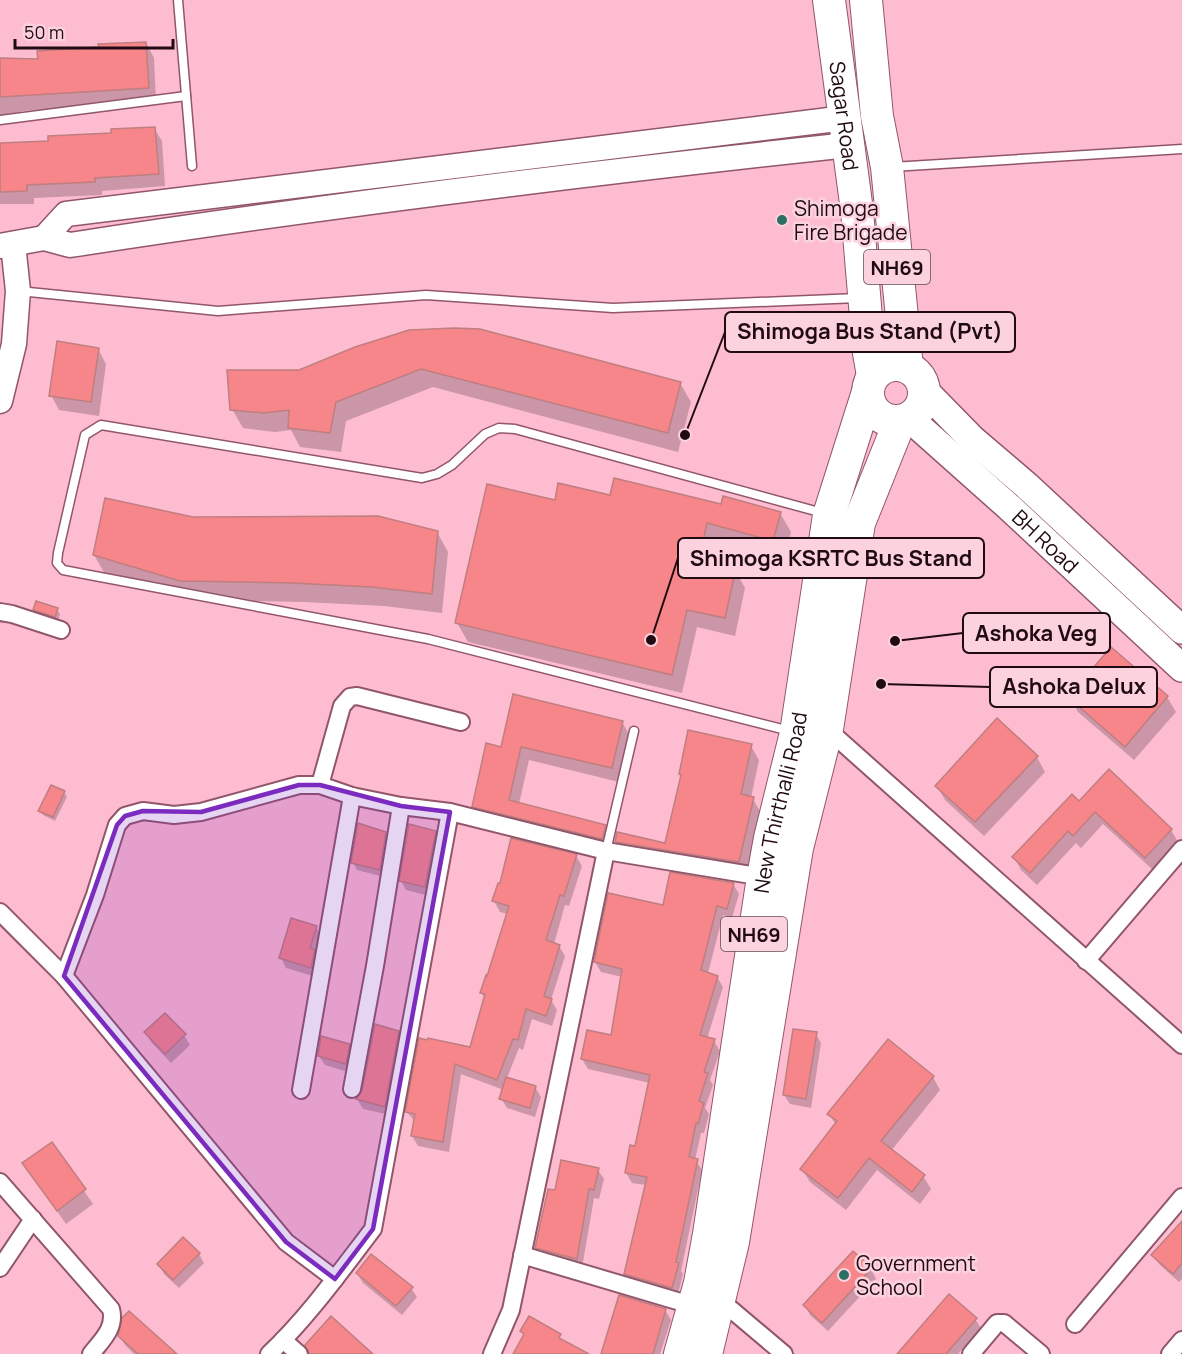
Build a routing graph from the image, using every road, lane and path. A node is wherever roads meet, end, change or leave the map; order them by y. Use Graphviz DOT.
graph roads {
  1 [pos="178,0"];
  2 [pos="829,0"];
  3 [pos="866,0"];
  4 [pos="186,96"];
  5 [pos="0,120"];
  6 [pos="847,132"];
  7 [pos="1182,149"];
  8 [pos="192,166"];
  9 [pos="886,167"];
  10 [pos="7,245"];
  11 [pos="18,291"];
  12 [pos="865,298"];
  13 [pos="7,343"];
  14 [pos="916,379"];
  15 [pos="870,385"];
  16 [pos="0,401"];
  17 [pos="904,419"];
  18 [pos="844,519"];
  19 [pos="0,612"];
  20 [pos="61,630"];
  21 [pos="1182,630"];
  22 [pos="1182,668"];
  23 [pos="461,722"];
  24 [pos="827,729"];
  25 [pos="634,731"];
  26 [pos="796,733"];
  27 [pos="320,785"];
  28 [pos="352,796"];
  29 [pos="401,806"];
  30 [pos="450,812"];
  31 [pos="1182,849"];
  32 [pos="606,851"];
  33 [pos="763,877"];
  34 [pos="0,912"];
  35 [pos="1086,961"];
  36 [pos="64,976"];
  37 [pos="1182,1045"];
  38 [pos="352,1089"];
  39 [pos="301,1090"];
  40 [pos="0,1182"];
  41 [pos="1182,1197"];
  42 [pos="33,1219"];
  43 [pos="522,1255"];
  44 [pos="0,1268"];
  45 [pos="335,1279"];
  46 [pos="707,1303"];
  47 [pos="1075,1323"];
  48 [pos="283,1340"];
  49 [pos="1182,1340"];
  50 [pos="91,1354"];
  51 [pos="269,1354"];
  52 [pos="299,1354"];
  53 [pos="492,1354"];
  54 [pos="680,1354"];
  55 [pos="706,1354"];
  56 [pos="784,1354"];
  57 [pos="971,1354"];
  58 [pos="1041,1354"];
  59 [pos="1170,1354"];
  1 -- 4 [label="lane"];
  2 -- 6 [label="highway, Sagar Road / NH69"];
  3 -- 9 [label="highway, Sagar Road / NH69"];
  4 -- 5 [label="lane"];
  4 -- 8 [label="lane"];
  6 -- 10 [label="street"];
  6 -- 12 [label="highway, Sagar Road / NH69"];
  7 -- 9 [label="lane"];
  9 -- 14 [label="highway, Sagar Road / NH69"];
  10 -- 11 [label="street"];
  11 -- 12 [label="lane"];
  11 -- 13 [label="street"];
  12 -- 15 [label="highway, Sagar Road / NH69"];
  13 -- 16 [label="street"];
  14 -- 15 [label="highway"];
  14 -- 17 [label="highway, NH69"];
  14 -- 21 [label="main road, BH Road"];
  15 -- 17 [label="highway, NH69"];
  15 -- 18 [label="highway, New Thirthalli Road / NH69"];
  17 -- 18 [label="highway, New Thirthalli Road / NH69"];
  17 -- 22 [label="main road, BH Road"];
  18 -- 24 [label="highway, NH69"];
  18 -- 26 [label="highway, New Thirthalli Road / NH69"];
  18 -- 26 [label="lane"];
  19 -- 20 [label="street"];
  23 -- 27 [label="street"];
  24 -- 35 [label="street"];
  24 -- 46 [label="highway, NH69"];
  25 -- 32 [label="lane"];
  26 -- 33 [label="highway, New Thirthalli Road / NH69"];
  27 -- 28 [label="street"];
  27 -- 36 [label="street"];
  28 -- 29 [label="street"];
  28 -- 39 [label="street"];
  29 -- 30 [label="street"];
  29 -- 38 [label="street"];
  30 -- 32 [label="street"];
  30 -- 45 [label="street"];
  31 -- 35 [label="street"];
  32 -- 33 [label="street"];
  32 -- 43 [label="street"];
  33 -- 46 [label="highway, New Thirthalli Road / NH69"];
  34 -- 36 [label="street"];
  35 -- 37 [label="street"];
  36 -- 45 [label="street"];
  40 -- 42 [label="street"];
  41 -- 47 [label="street"];
  42 -- 44 [label="street"];
  42 -- 50 [label="street"];
  43 -- 46 [label="street"];
  43 -- 53 [label="street"];
  45 -- 48 [label="street"];
  46 -- 54 [label="highway, New Thirthalli Road / NH69"];
  46 -- 55 [label="highway, NH69"];
  46 -- 56 [label="street"];
  48 -- 51 [label="street"];
  48 -- 52 [label="street"];
  49 -- 59 [label="street"];
  57 -- 58 [label="street"];
}
